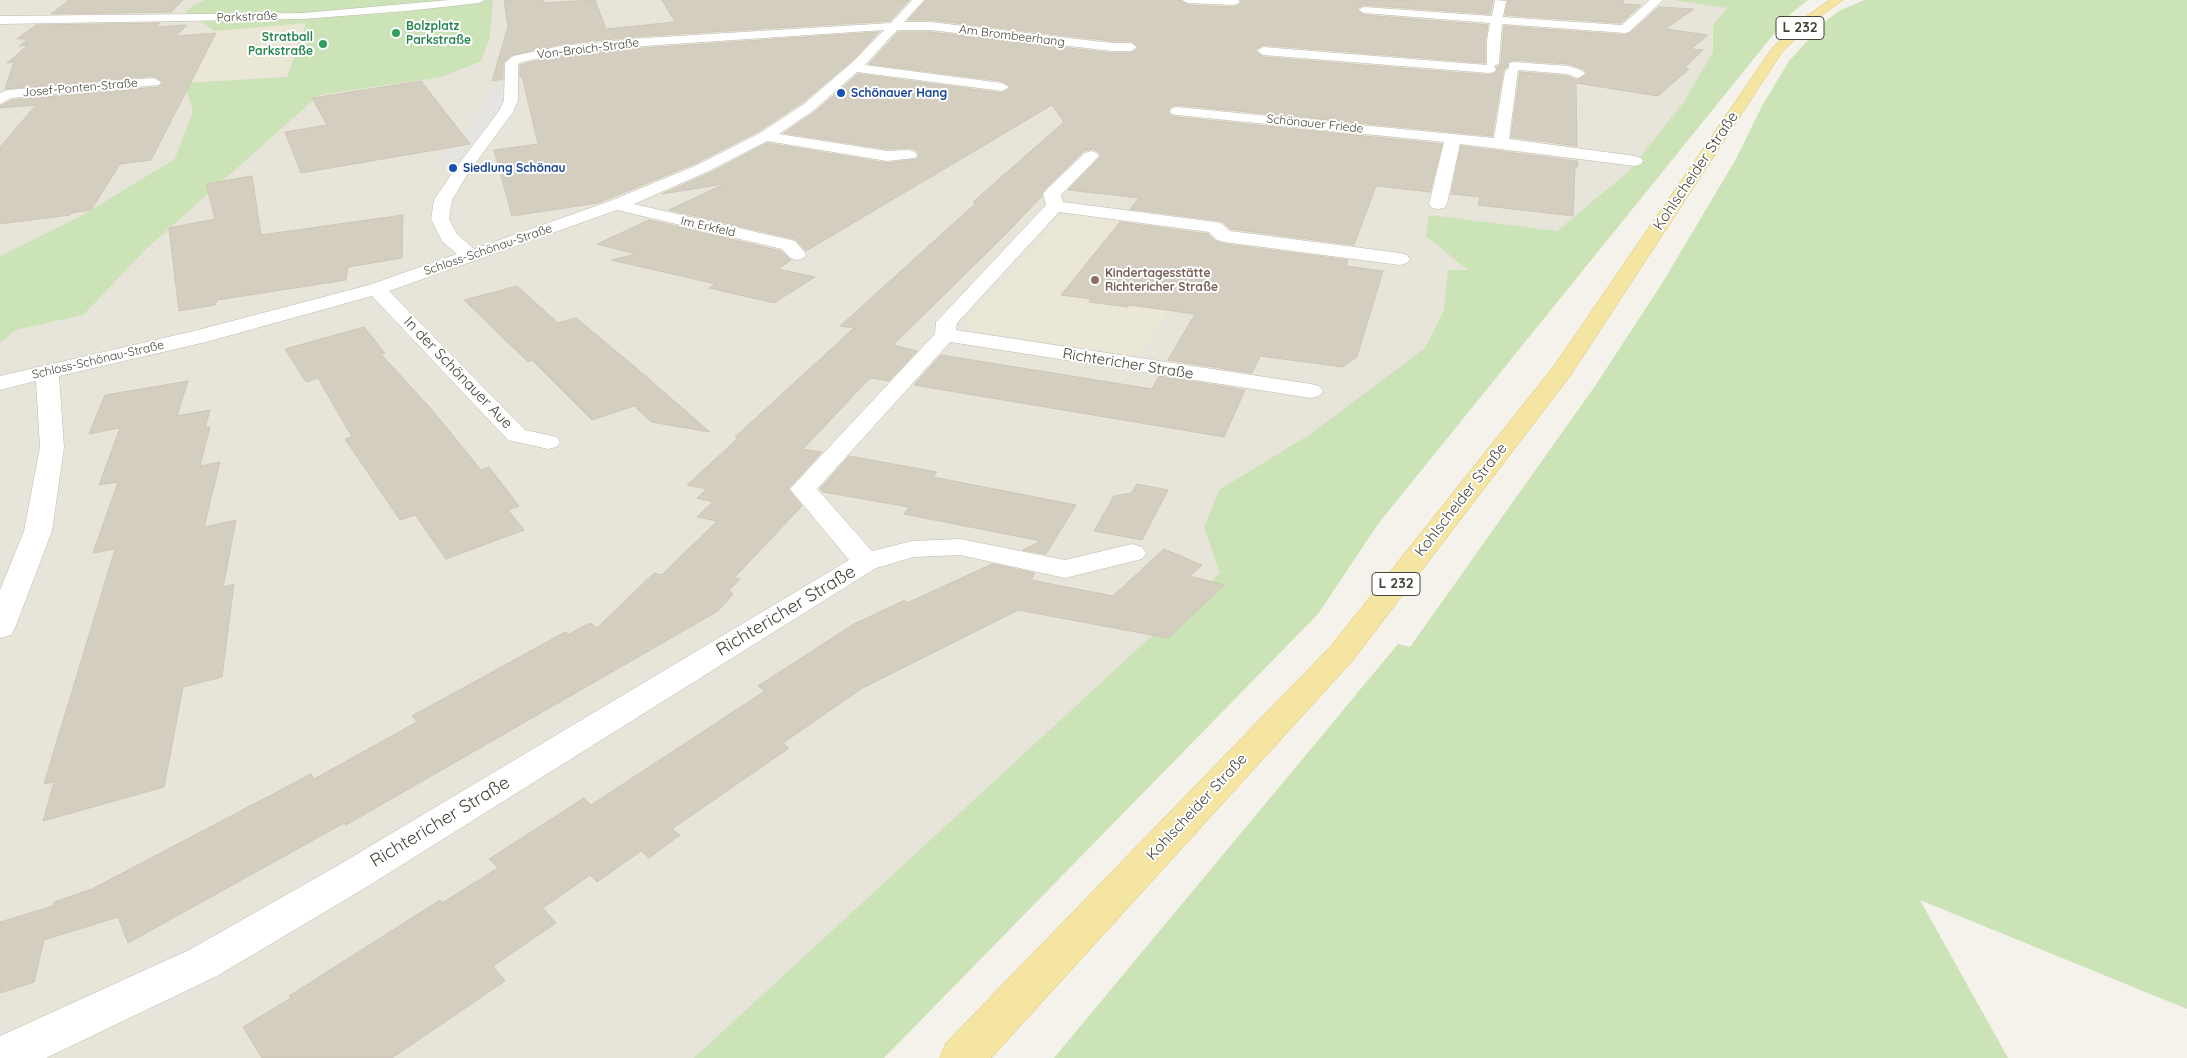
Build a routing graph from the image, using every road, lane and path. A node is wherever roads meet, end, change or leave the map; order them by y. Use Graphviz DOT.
graph roads {
  1 [pos="479,0"];
  2 [pos="918,0"];
  3 [pos="1188,0"];
  4 [pos="1500,0"];
  5 [pos="1657,0"];
  6 [pos="1837,0"];
  7 [pos="1234,2"];
  8 [pos="23,9"];
  9 [pos="1364,10"];
  10 [pos="14,18"];
  11 [pos="1496,19"];
  12 [pos="0,20"];
  13 [pos="894,26"];
  14 [pos="1131,47"];
  15 [pos="1263,51"];
  16 [pos="855,68"];
  17 [pos="1578,74"];
  18 [pos="154,82"];
  19 [pos="1002,87"];
  20 [pos="2,96"];
  21 [pos="1177,111"];
  22 [pos="765,136"];
  23 [pos="1453,138"];
  24 [pos="1500,143"];
  25 [pos="910,155"];
  26 [pos="1091,156"];
  27 [pos="1635,160"];
  28 [pos="1438,204"];
  29 [pos="616,206"];
  30 [pos="1055,206"];
  31 [pos="797,254"];
  32 [pos="472,257"];
  33 [pos="1400,258"];
  34 [pos="376,288"];
  35 [pos="945,335"];
  36 [pos="47,373"];
  37 [pos="0,383"];
  38 [pos="1311,392"];
  39 [pos="548,442"];
  40 [pos="1132,553"];
  41 [pos="866,562"];
  42 [pos="0,628"];
  43 [pos="0,1058"];
  44 [pos="962,1058"];
  1 -- 10 [label="street, Parkstraße"];
  2 -- 13 [label="street, Schloss-Schönau-Straße"];
  3 -- 7 [label="street"];
  4 -- 11 [label="street"];
  5 -- 11 [label="street"];
  6 -- 44 [label="main road, Kohlscheider Straße / L 232"];
  8 -- 10 [label="street"];
  9 -- 11 [label="street"];
  10 -- 12 [label="street, Parkstraße"];
  11 -- 15 [label="street"];
  13 -- 14 [label="street, Am Brombeerhang"];
  13 -- 16 [label="street, Schloss-Schönau-Straße"];
  13 -- 32 [label="street, Von-Broich-Straße"];
  16 -- 19 [label="street"];
  16 -- 22 [label="street, Schloss-Schönau-Straße"];
  17 -- 24 [label="street"];
  18 -- 20 [label="street, Josef-Ponten-Straße"];
  21 -- 23 [label="street, Schönauer Friede"];
  22 -- 25 [label="street"];
  22 -- 29 [label="street, Schloss-Schönau-Straße"];
  23 -- 24 [label="street, Schönauer Friede"];
  23 -- 28 [label="street"];
  24 -- 27 [label="street, Schönauer Friede"];
  26 -- 30 [label="street, Richtericher Straße"];
  29 -- 31 [label="street, Im Erkfeld"];
  29 -- 32 [label="street, Schloss-Schönau-Straße"];
  30 -- 33 [label="street"];
  30 -- 35 [label="street, Richtericher Straße"];
  32 -- 34 [label="street, Schloss-Schönau-Straße"];
  34 -- 36 [label="street, Schloss-Schönau-Straße"];
  34 -- 39 [label="street, In der Schönauer Aue"];
  35 -- 38 [label="street, Richtericher Straße"];
  35 -- 41 [label="street, Richtericher Straße"];
  36 -- 37 [label="street, Schloss-Schönau-Straße"];
  36 -- 42 [label="street"];
  40 -- 41 [label="street, Richtericher Straße"];
  41 -- 43 [label="street, Richtericher Straße"];
}
